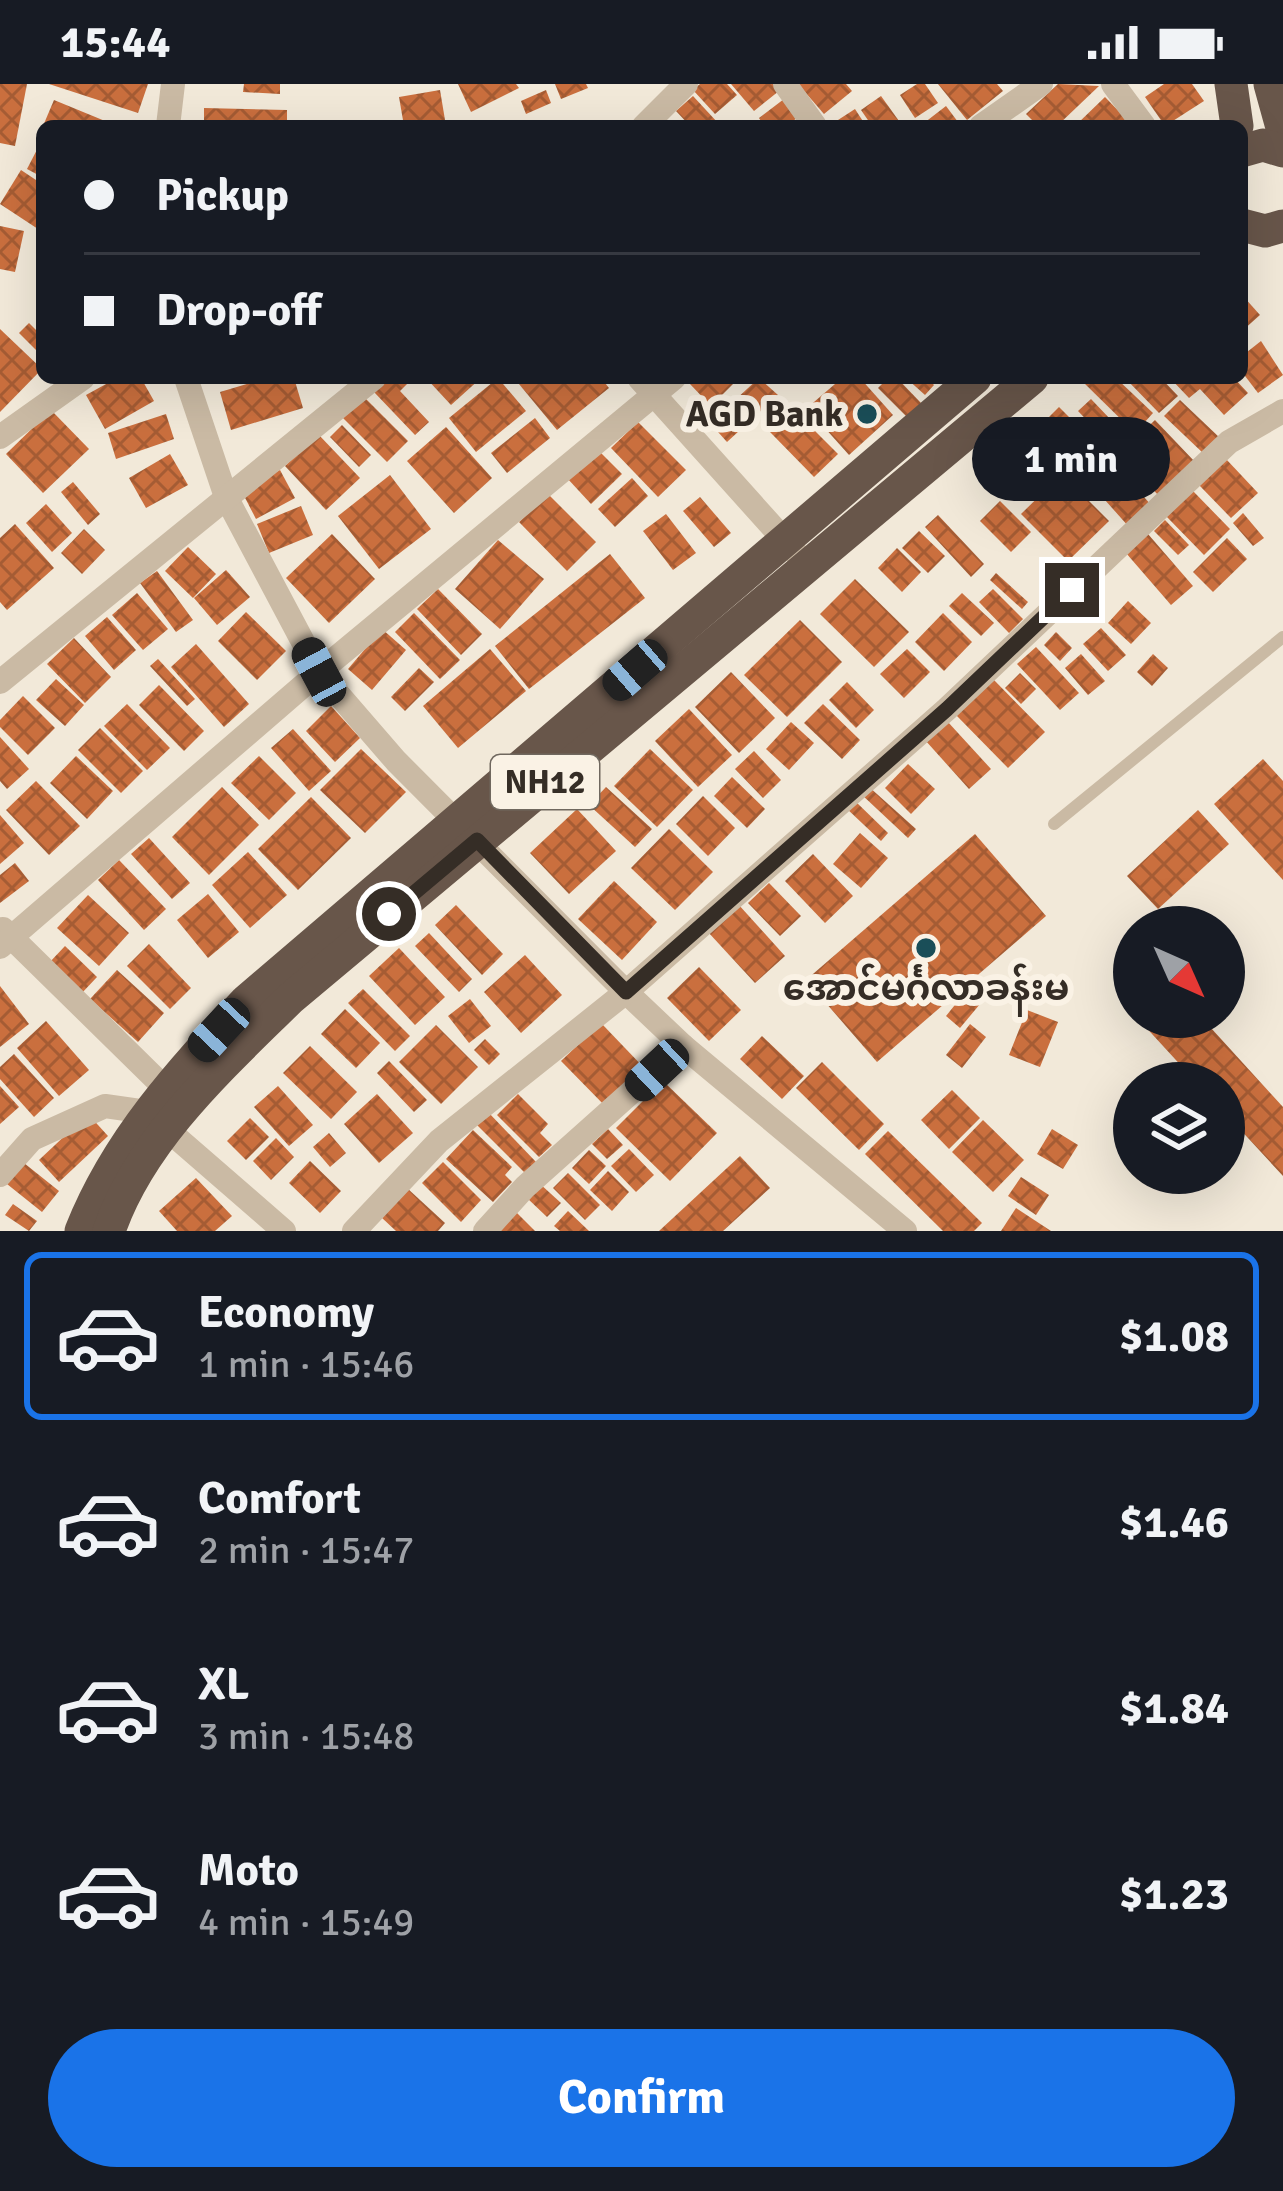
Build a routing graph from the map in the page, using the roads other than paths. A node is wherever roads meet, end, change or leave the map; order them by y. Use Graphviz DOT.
graph roads {
  1 [pos="173,84"];
  2 [pos="686,84"];
  3 [pos="785,84"];
  4 [pos="1041,84"];
  5 [pos="1113,84"];
  6 [pos="1231,84"];
  7 [pos="169,120"];
  8 [pos="650,120"];
  9 [pos="811,120"];
  10 [pos="990,120"];
  11 [pos="1140,120"];
  12 [pos="1236,120"];
  13 [pos="1248,149"];
  14 [pos="1283,151"];
  15 [pos="75,384"];
  16 [pos="187,384"];
  17 [pos="367,384"];
  18 [pos="969,384"];
  19 [pos="1023,384"];
  20 [pos="647,387"];
  21 [pos="1283,411"];
  22 [pos="0,437"];
  23 [pos="226,497"];
  24 [pos="796,553"];
  25 [pos="1283,638"];
  26 [pos="319,672"];
  27 [pos="0,682"];
  28 [pos="1054,824"];
  29 [pos="468,830"];
  30 [pos="4,937"];
  31 [pos="626,992"];
  32 [pos="683,1046"];
  33 [pos="166,1110"];
  34 [pos="0,1175"];
  35 [pos="81,1231"];
  36 [pos="109,1231"];
  37 [pos="284,1231"];
  38 [pos="354,1231"];
  39 [pos="485,1231"];
  40 [pos="905,1231"];
  1 -- 7 [label="street"];
  2 -- 8 [label="street"];
  3 -- 9 [label="street"];
  4 -- 10 [label="street"];
  5 -- 11 [label="street"];
  6 -- 12 [label="highway"];
  13 -- 14 [label="highway"];
  15 -- 22 [label="street"];
  16 -- 23 [label="street"];
  17 -- 23 [label="street"];
  18 -- 24 [label="highway, NH12"];
  19 -- 24 [label="highway, NH12"];
  20 -- 24 [label="street"];
  20 -- 26 [label="street"];
  21 -- 31 [label="street"];
  23 -- 26 [label="street"];
  23 -- 27 [label="street"];
  24 -- 29 [label="highway, NH12"];
  25 -- 28 [label="lane"];
  26 -- 29 [label="street"];
  26 -- 30 [label="street"];
  29 -- 31 [label="street"];
  29 -- 33 [label="highway, NH12"];
  30 -- 33 [label="street"];
  31 -- 32 [label="street"];
  31 -- 38 [label="street"];
  32 -- 39 [label="street"];
  32 -- 40 [label="street"];
  33 -- 34 [label="street"];
  33 -- 35 [label="highway, NH12"];
  33 -- 36 [label="highway, NH12"];
  33 -- 37 [label="street"];
}
